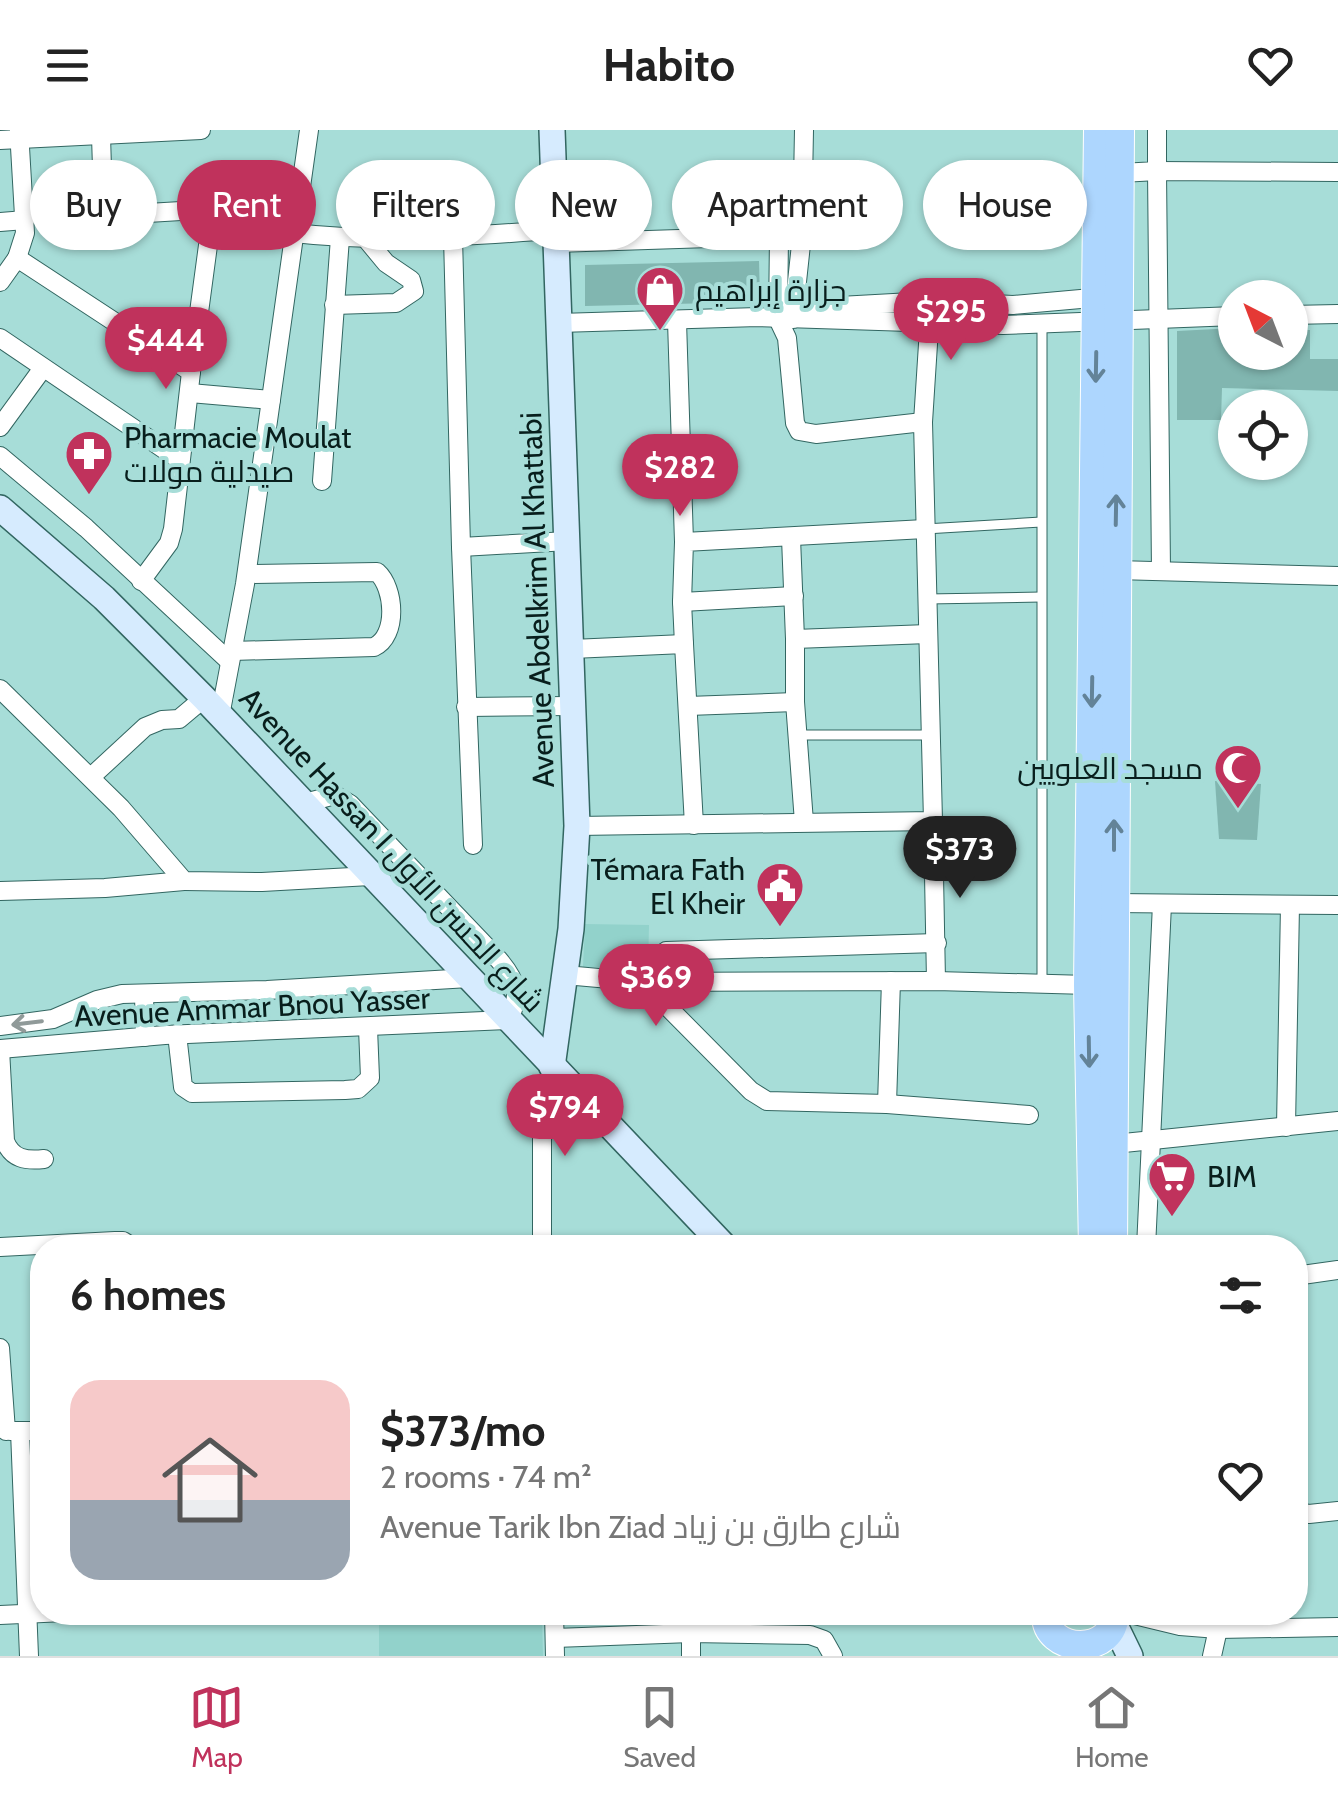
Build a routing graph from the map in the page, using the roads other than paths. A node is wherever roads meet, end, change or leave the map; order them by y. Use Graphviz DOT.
graph roads {
  1 [pos="196,130"];
  2 [pos="309,130"];
  3 [pos="552,130"];
  4 [pos="804,130"];
  5 [pos="1098,130"];
  6 [pos="1120,130"];
  7 [pos="1157,130"];
  8 [pos="20,135"];
  9 [pos="101,136"];
  10 [pos="0,140"];
  11 [pos="305,160"];
  12 [pos="553,160"];
  13 [pos="803,160"];
  14 [pos="1156,172"];
  15 [pos="1338,172"];
  16 [pos="1121,173"];
  17 [pos="177,211"];
  18 [pos="24,220"];
  19 [pos="0,222"];
  20 [pos="207,250"];
  21 [pos="292,250"];
  22 [pos="339,250"];
  23 [pos="375,250"];
  24 [pos="453,250"];
  25 [pos="556,250"];
  26 [pos="780,250"];
  27 [pos="799,250"];
  28 [pos="16,258"];
  29 [pos="0,282"];
  30 [pos="930,301"];
  31 [pos="334,305"];
  32 [pos="1108,308"];
  33 [pos="786,314"];
  34 [pos="1338,314"];
  35 [pos="1308,315"];
  36 [pos="1218,316"];
  37 [pos="1158,318"];
  38 [pos="678,321"];
  39 [pos="930,322"];
  40 [pos="560,323"];
  41 [pos="1042,324"];
  42 [pos="0,338"];
  43 [pos="43,368"];
  44 [pos="191,372"];
  45 [pos="190,393"];
  46 [pos="271,400"];
  47 [pos="924,422"];
  48 [pos="0,427"];
  49 [pos="0,456"];
  50 [pos="180,460"];
  51 [pos="322,481"];
  52 [pos="0,508"];
  53 [pos="1042,522"];
  54 [pos="925,529"];
  55 [pos="791,538"];
  56 [pos="568,541"];
  57 [pos="684,542"];
  58 [pos="461,547"];
  59 [pos="1116,570"];
  60 [pos="1160,571"];
  61 [pos="247,574"];
  62 [pos="1338,576"];
  63 [pos="141,581"];
  64 [pos="794,596"];
  65 [pos="1042,597"];
  66 [pos="927,599"];
  67 [pos="682,602"];
  68 [pos="928,634"];
  69 [pos="795,640"];
  70 [pos="684,644"];
  71 [pos="572,649"];
  72 [pos="231,656"];
  73 [pos="0,689"];
  74 [pos="795,702"];
  75 [pos="572,706"];
  76 [pos="688,706"];
  77 [pos="212,707"];
  78 [pos="466,707"];
  79 [pos="798,735"];
  80 [pos="930,735"];
  81 [pos="91,777"];
  82 [pos="301,804"];
  83 [pos="804,822"];
  84 [pos="933,822"];
  85 [pos="694,825"];
  86 [pos="577,826"];
  87 [pos="473,845"];
  88 [pos="413,872"];
  89 [pos="370,876"];
  90 [pos="184,881"];
  91 [pos="0,891"];
  92 [pos="389,896"];
  93 [pos="1114,902"];
  94 [pos="1162,904"];
  95 [pos="1338,905"];
  96 [pos="1290,906"];
  97 [pos="937,943"];
  98 [pos="802,946"];
  99 [pos="565,976"];
  100 [pos="469,978"];
  101 [pos="891,981"];
  102 [pos="936,981"];
  103 [pos="643,982"];
  104 [pos="802,982"];
  105 [pos="1088,985"];
  106 [pos="1042,986"];
  107 [pos="144,994"];
  108 [pos="86,1004"];
  109 [pos="507,1020"];
  110 [pos="0,1026"];
  111 [pos="368,1028"];
  112 [pos="177,1034"];
  113 [pos="145,1037"];
  114 [pos="84,1042"];
  115 [pos="0,1049"];
  116 [pos="552,1067"];
  117 [pos="887,1104"];
  118 [pos="1030,1114"];
  119 [pos="1338,1121"];
  120 [pos="1286,1127"];
  121 [pos="1152,1140"];
  122 [pos="1114,1144"];
  123 [pos="44,1159"];
  124 [pos="542,1235"];
  125 [pos="714,1235"];
  126 [pos="1093,1235"];
  127 [pos="1113,1235"];
  128 [pos="1147,1235"];
  129 [pos="0,1247"];
  130 [pos="30,1247"];
  131 [pos="1338,1270"];
  132 [pos="1308,1274"];
  133 [pos="0,1348"];
  134 [pos="9,1431"];
  135 [pos="1338,1511"];
  136 [pos="1308,1514"];
  137 [pos="26,1614"];
  138 [pos="30,1614"];
  139 [pos="0,1615"];
  140 [pos="1046,1625"];
  141 [pos="1113,1625"];
  142 [pos="1120,1625"];
  143 [pos="1216,1625"];
  144 [pos="1297,1625"];
  145 [pos="1338,1627"];
  146 [pos="691,1634"];
  147 [pos="555,1647"];
  148 [pos="1058,1651"];
  149 [pos="1092,1654"];
  150 [pos="28,1656"];
  151 [pos="691,1656"];
  152 [pos="833,1656"];
  153 [pos="1130,1656"];
  154 [pos="1212,1656"];
  1 -- 9 [label="street"];
  2 -- 11 [label="street"];
  3 -- 12 [label="main road, Avenue Abdelkrim Al Khattabi"];
  4 -- 13 [label="street"];
  5 -- 32 [label="main road"];
  6 -- 16 [label="main road"];
  7 -- 14 [label="street"];
  8 -- 9 [label="street"];
  8 -- 10 [label="street"];
  8 -- 18 [label="street"];
  9 -- 17 [label="street"];
  14 -- 15 [label="street"];
  14 -- 16 [label="street"];
  14 -- 37 [label="street"];
  16 -- 32 [label="main road"];
  18 -- 19 [label="street"];
  18 -- 28 [label="street"];
  20 -- 44 [label="street"];
  21 -- 46 [label="street"];
  22 -- 31 [label="street"];
  23 -- 31 [label="street"];
  24 -- 58 [label="street"];
  25 -- 40 [label="main road, Avenue Abdelkrim Al Khattabi"];
  26 -- 33 [label="street"];
  27 -- 33 [label="street"];
  28 -- 29 [label="street"];
  28 -- 44 [label="street"];
  30 -- 32 [label="street"];
  30 -- 33 [label="street"];
  30 -- 39 [label="street"];
  31 -- 51 [label="street"];
  32 -- 37 [label="street"];
  32 -- 41 [label="street"];
  59 -- 32 [label="main road, one-way"];
  32 -- 105 [label="main road, one-way"];
  33 -- 38 [label="street"];
  33 -- 39 [label="street"];
  33 -- 47 [label="street"];
  34 -- 35 [label="street"];
  36 -- 37 [label="street"];
  37 -- 60 [label="street"];
  38 -- 40 [label="street"];
  38 -- 57 [label="street"];
  39 -- 41 [label="street"];
  39 -- 47 [label="street"];
  40 -- 56 [label="main road, Avenue Abdelkrim Al Khattabi"];
  41 -- 53 [label="lane"];
  42 -- 43 [label="street"];
  43 -- 48 [label="street"];
  43 -- 50 [label="street"];
  44 -- 45 [label="street"];
  45 -- 46 [label="street"];
  45 -- 50 [label="street"];
  46 -- 61 [label="street"];
  47 -- 54 [label="street"];
  49 -- 63 [label="street"];
  50 -- 63 [label="street"];
  52 -- 77 [label="main road, Avenue Hassan I شارع الحسن الأول"];
  53 -- 54 [label="lane"];
  53 -- 65 [label="lane"];
  54 -- 55 [label="street"];
  54 -- 66 [label="street"];
  55 -- 57 [label="street"];
  55 -- 64 [label="street"];
  56 -- 58 [label="street"];
  56 -- 71 [label="main road, Avenue Abdelkrim Al Khattabi"];
  57 -- 67 [label="street"];
  58 -- 78 [label="street"];
  59 -- 60 [label="street"];
  93 -- 59 [label="main road, one-way"];
  60 -- 62 [label="street"];
  61 -- 72 [label="street"];
  61 -- 72 [label="street"];
  63 -- 72 [label="street"];
  64 -- 67 [label="street"];
  64 -- 69 [label="street"];
  65 -- 66 [label="lane"];
  65 -- 106 [label="lane"];
  66 -- 68 [label="street"];
  67 -- 70 [label="street"];
  68 -- 69 [label="street"];
  68 -- 80 [label="street"];
  69 -- 74 [label="street"];
  70 -- 71 [label="street"];
  70 -- 76 [label="street"];
  71 -- 75 [label="main road, Avenue Abdelkrim Al Khattabi"];
  72 -- 77 [label="street"];
  73 -- 81 [label="street"];
  74 -- 76 [label="street"];
  74 -- 79 [label="street"];
  75 -- 78 [label="street"];
  75 -- 86 [label="main road, Avenue Abdelkrim Al Khattabi"];
  76 -- 85 [label="street"];
  77 -- 81 [label="street"];
  77 -- 82 [label="main road, Avenue Hassan I شارع الحسن الأول"];
  78 -- 87 [label="street"];
  79 -- 80 [label="lane"];
  79 -- 83 [label="street"];
  80 -- 84 [label="street"];
  81 -- 90 [label="street"];
  82 -- 88 [label="street"];
  82 -- 89 [label="main road, Avenue Hassan I شارع الحسن الأول"];
  83 -- 84 [label="street"];
  83 -- 85 [label="street"];
  84 -- 97 [label="street"];
  85 -- 86 [label="street"];
  86 -- 99 [label="main road, Avenue Abdelkrim Al Khattabi"];
  88 -- 92 [label="street"];
  88 -- 109 [label="street"];
  89 -- 90 [label="street"];
  89 -- 92 [label="main road, Avenue Hassan I شارع الحسن الأول"];
  90 -- 91 [label="street"];
  92 -- 100 [label="main road, Avenue Hassan I شارع الحسن الأول"];
  93 -- 94 [label="street"];
  93 -- 122 [label="main road"];
  94 -- 96 [label="street"];
  94 -- 121 [label="street"];
  95 -- 96 [label="street"];
  96 -- 120 [label="street"];
  97 -- 98 [label="street"];
  97 -- 102 [label="street"];
  98 -- 103 [label="street"];
  98 -- 104 [label="street"];
  99 -- 103 [label="street"];
  99 -- 116 [label="main road, Avenue Abdelkrim Al Khattabi"];
  100 -- 107 [label="street"];
  100 -- 109 [label="main road, Avenue Hassan I شارع الحسن الأول"];
  101 -- 102 [label="street"];
  101 -- 104 [label="street"];
  101 -- 117 [label="street"];
  102 -- 106 [label="street"];
  103 -- 104 [label="street"];
  103 -- 117 [label="street"];
  105 -- 106 [label="street"];
  105 -- 126 [label="main road, one-way"];
  107 -- 108 [label="street"];
  107 -- 113 [label="street"];
  108 -- 110 [label="street, one-way"];
  108 -- 114 [label="street"];
  109 -- 111 [label="street, Avenue Ammar Bnou Yasser"];
  109 -- 116 [label="main road, Avenue Hassan I شارع الحسن الأول"];
  111 -- 112 [label="street, Avenue Ammar Bnou Yasser"];
  111 -- 112 [label="street"];
  112 -- 113 [label="street, Avenue Ammar Bnou Yasser"];
  113 -- 114 [label="street, Avenue Ammar Bnou Yasser"];
  114 -- 115 [label="street, Avenue Ammar Bnou Yasser"];
  115 -- 123 [label="street"];
  116 -- 124 [label="street"];
  116 -- 125 [label="main road, Avenue Hassan I شارع الحسن الأول"];
  117 -- 118 [label="street"];
  119 -- 120 [label="street"];
  120 -- 121 [label="street"];
  121 -- 122 [label="street"];
  121 -- 128 [label="street"];
  122 -- 127 [label="main road"];
  129 -- 130 [label="street"];
  131 -- 132 [label="street"];
  133 -- 134 [label="street"];
  134 -- 137 [label="street"];
  135 -- 136 [label="street"];
  137 -- 138 [label="street"];
  137 -- 139 [label="street"];
  137 -- 150 [label="street"];
  140 -- 148 [label="main road"];
  141 -- 149 [label="main road"];
  142 -- 153 [label="main road"];
  143 -- 154 [label="street"];
  144 -- 145 [label="street"];
  146 -- 147 [label="street"];
  146 -- 151 [label="street"];
  146 -- 152 [label="street"];
  148 -- 149 [label="main road"];
}
